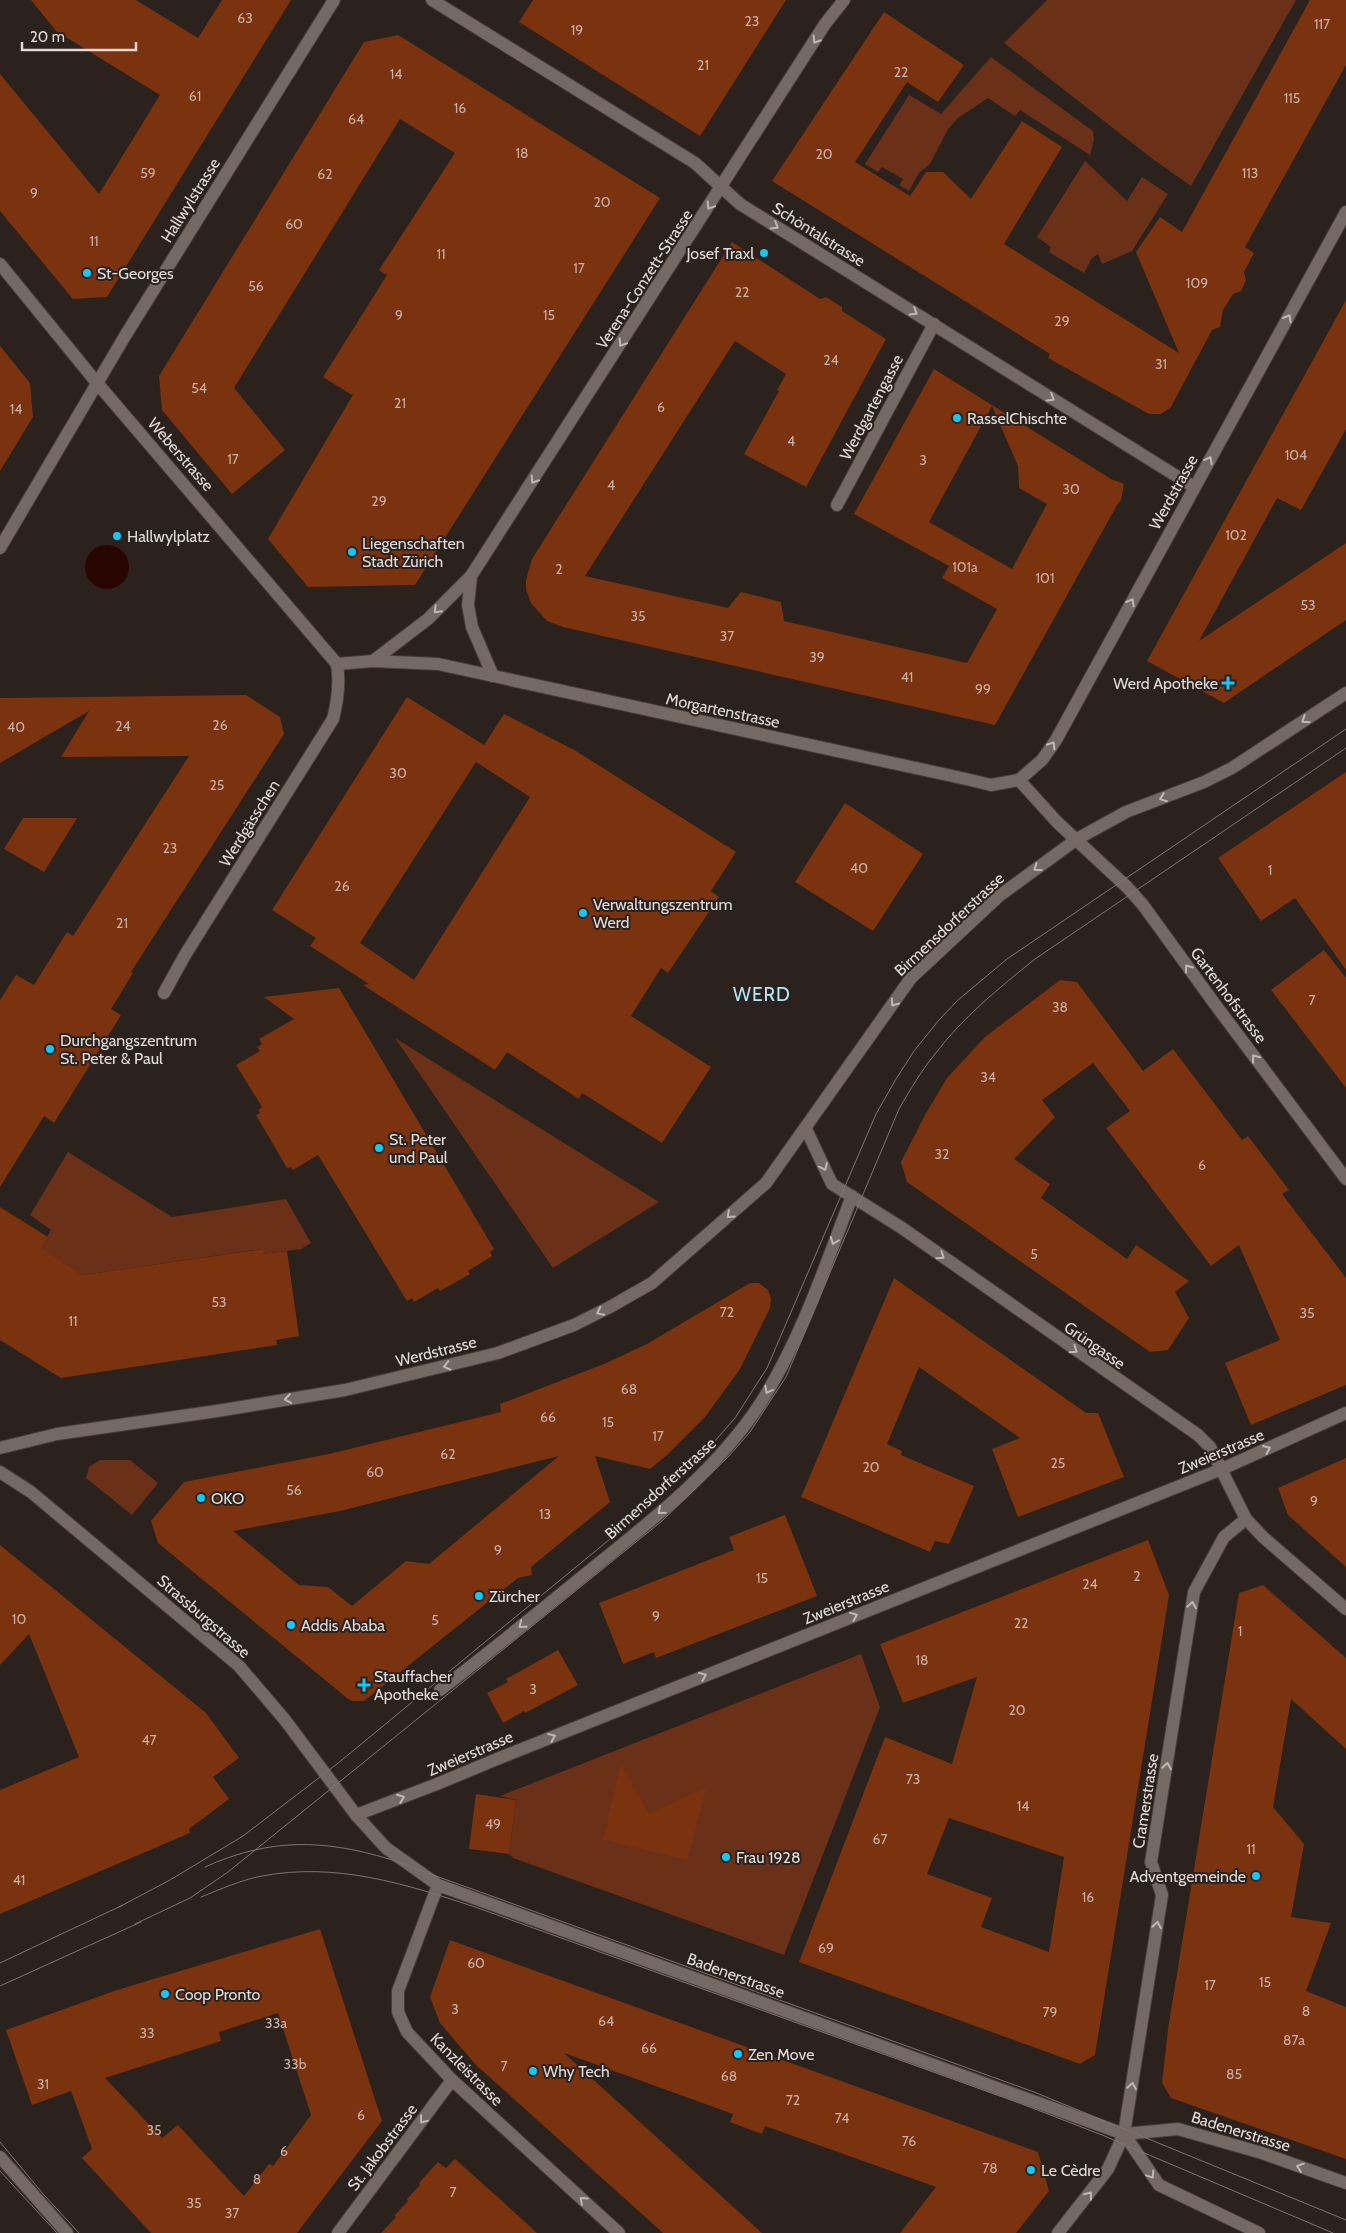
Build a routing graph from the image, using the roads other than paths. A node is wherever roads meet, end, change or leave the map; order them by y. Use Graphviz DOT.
graph roads {
  1 [pos="334,0"];
  2 [pos="432,0"];
  3 [pos="844,0"];
  4 [pos="722,188"];
  5 [pos="1346,212"];
  6 [pos="0,264"];
  7 [pos="934,324"];
  8 [pos="97,382"];
  9 [pos="1194,487"];
  10 [pos="837,505"];
  11 [pos="0,548"];
  12 [pos="471,576"];
  13 [pos="373,661"];
  14 [pos="337,664"];
  15 [pos="493,676"];
  16 [pos="1346,693"];
  17 [pos="1019,780"];
  18 [pos="1077,839"];
  19 [pos="164,993"];
  20 [pos="806,1130"];
  21 [pos="1346,1179"];
  22 [pos="852,1196"];
  23 [pos="1346,1413"];
  24 [pos="0,1448"];
  25 [pos="1222,1470"];
  26 [pos="0,1472"];
  27 [pos="1246,1519"];
  28 [pos="1346,1609"];
  29 [pos="440,1690"];
  30 [pos="356,1815"];
  31 [pos="438,1885"];
  32 [pos="452,2080"];
  33 [pos="1124,2134"];
  34 [pos="0,2157"];
  35 [pos="1346,2183"];
  36 [pos="67,2233"];
  37 [pos="338,2233"];
  38 [pos="619,2233"];
  39 [pos="1058,2233"];
  40 [pos="1259,2233"];
  1 -- 8 [label="street, Hallwylstrasse"];
  2 -- 4 [label="street, Schöntalstrasse"];
  3 -- 4 [label="street, Verena-Conzett-Strasse, one-way"];
  4 -- 7 [label="street, Schöntalstrasse, one-way"];
  4 -- 12 [label="street, Verena-Conzett-Strasse, one-way"];
  9 -- 5 [label="street, Werdstrasse, one-way"];
  6 -- 8 [label="street, Weberstrasse"];
  7 -- 9 [label="street, Schöntalstrasse, one-way"];
  7 -- 10 [label="street, Werdgartengasse"];
  8 -- 11 [label="street, Hallwylstrasse"];
  8 -- 14 [label="street, Weberstrasse"];
  17 -- 9 [label="street, Werdstrasse, one-way"];
  12 -- 13 [label="street, Verena-Conzett-Strasse, one-way"];
  12 -- 15 [label="street, Verena-Conzett-Strasse"];
  13 -- 14 [label="street, Morgartenstrasse"];
  13 -- 15 [label="street, Morgartenstrasse"];
  14 -- 19 [label="street, Werdgässchen"];
  15 -- 17 [label="street, Morgartenstrasse"];
  16 -- 18 [label="street, Birmensdorferstrasse, one-way"];
  17 -- 18 [label="street"];
  18 -- 20 [label="street, Birmensdorferstrasse, one-way"];
  21 -- 18 [label="street, Gartenhofstrasse, one-way"];
  20 -- 22 [label="street, Grüngasse, one-way"];
  20 -- 24 [label="street, Werdstrasse, one-way"];
  22 -- 25 [label="street, Grüngasse, one-way"];
  22 -- 29 [label="street, Birmensdorferstrasse, one-way"];
  25 -- 23 [label="street, Zweierstrasse, one-way"];
  25 -- 27 [label="street, Grüngasse"];
  30 -- 25 [label="street, Zweierstrasse, one-way"];
  26 -- 30 [label="street, Strassburgstrasse"];
  27 -- 28 [label="street, Grüngasse"];
  33 -- 27 [label="street, Cramerstrasse, one-way"];
  30 -- 31 [label="street, Badenerstrasse"];
  31 -- 32 [label="street, Kanzleistrasse"];
  31 -- 33 [label="street, Badenerstrasse"];
  32 -- 37 [label="street, St. Jakobstrasse, one-way"];
  38 -- 32 [label="street, Kanzleistrasse, one-way"];
  35 -- 33 [label="street, Badenerstrasse, one-way"];
  39 -- 33 [label="street, Cramerstrasse, one-way"];
  33 -- 40 [label="street, one-way"];
  34 -- 36 [label="street"];
}
